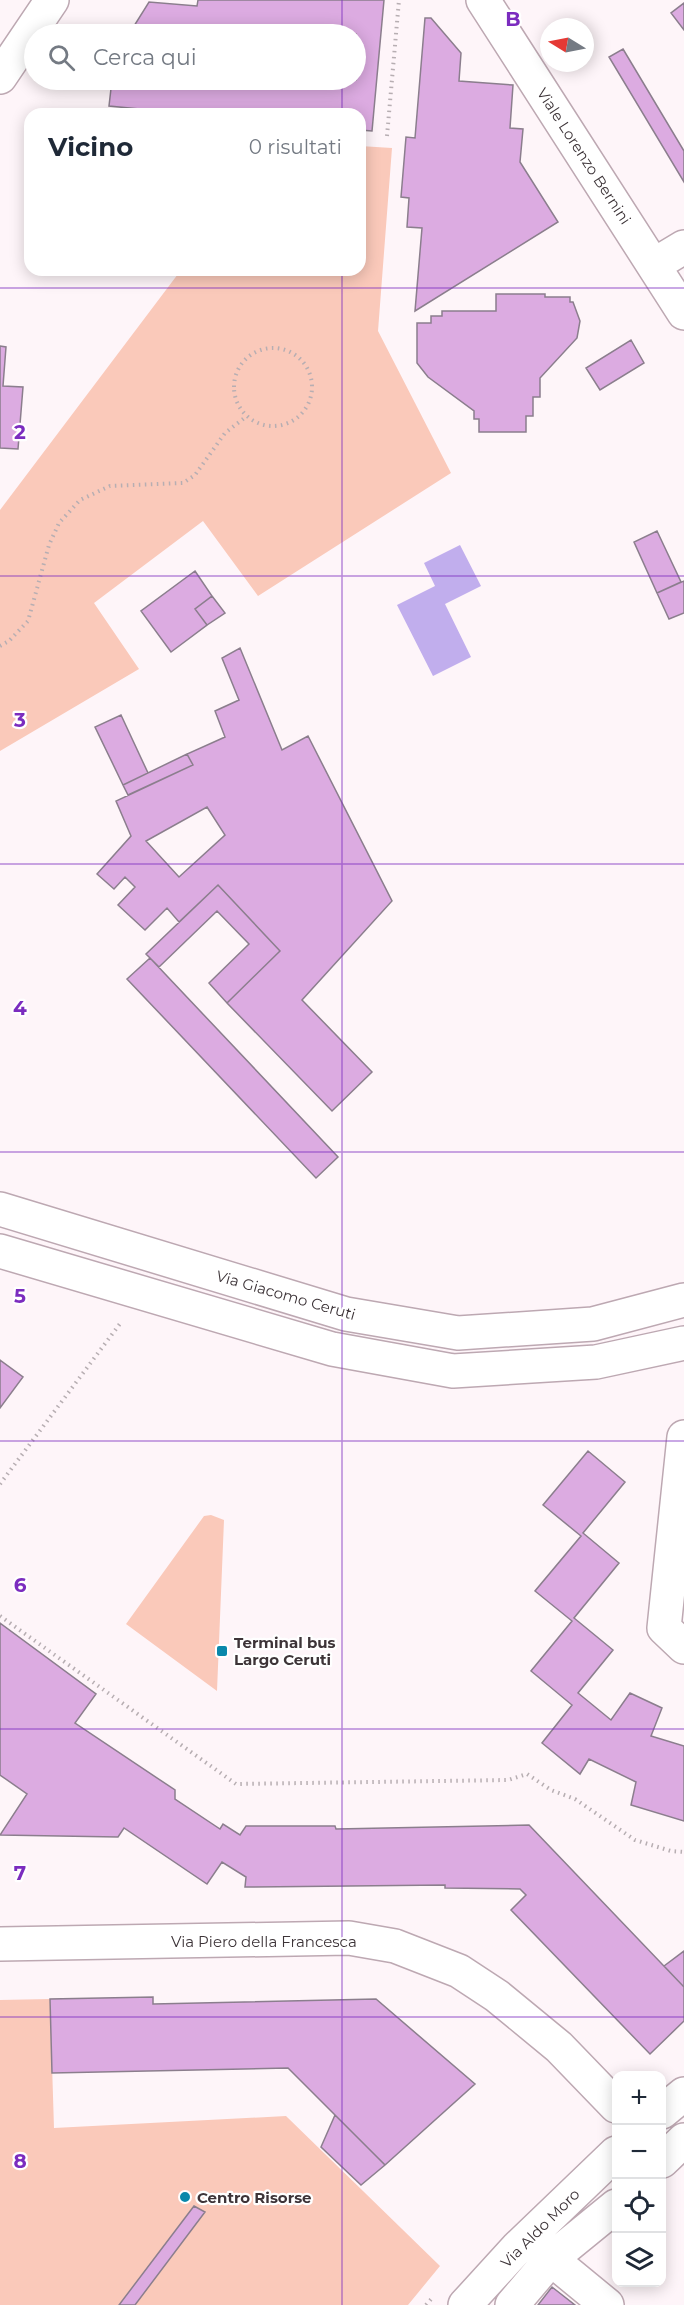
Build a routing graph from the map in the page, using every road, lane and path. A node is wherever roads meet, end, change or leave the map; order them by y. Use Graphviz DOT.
graph roads {
  1 [pos="52,0"];
  2 [pos="399,0"];
  3 [pos="483,0"];
  4 [pos="36,24"];
  5 [pos="24,41"];
  6 [pos="0,77"];
  7 [pos="387,136"];
  8 [pos="684,247"];
  9 [pos="654,265"];
  10 [pos="684,313"];
  11 [pos="247,416"];
  12 [pos="0,646"];
  13 [pos="0,1209"];
  14 [pos="0,1251"];
  15 [pos="684,1300"];
  16 [pos="127,1316"];
  17 [pos="684,1343"];
  18 [pos="684,1437"];
  19 [pos="0,1484"];
  20 [pos="0,1617"];
  21 [pos="684,1647"];
  22 [pos="684,1852"];
  23 [pos="0,1944"];
  24 [pos="684,2094"];
  25 [pos="612,2102"];
  26 [pos="666,2109"];
  27 [pos="612,2157"];
  28 [pos="612,2209"];
  29 [pos="551,2259"];
  30 [pos="465,2305"];
  31 [pos="512,2305"];
  32 [pos="607,2305"];
  1 -- 4 [label="street"];
  2 -- 7 [label="path"];
  3 -- 9 [label="street, Viale Lorenzo Bernini"];
  5 -- 6 [label="street"];
  8 -- 9 [label="street"];
  9 -- 10 [label="street, Viale Lorenzo Bernini"];
  11 -- 11 [label="path"];
  11 -- 12 [label="path"];
  13 -- 15 [label="street, Via Giacomo Ceruti"];
  14 -- 17 [label="street"];
  16 -- 19 [label="path"];
  18 -- 21 [label="street"];
  20 -- 22 [label="path"];
  23 -- 25 [label="street, Via Piero della Francesca"];
  24 -- 26 [label="street"];
  27 -- 30 [label="street, Via Aldo Moro"];
  28 -- 29 [label="street, Via Aldo Moro"];
  29 -- 31 [label="street, Via Aldo Moro"];
  29 -- 32 [label="street"];
}
